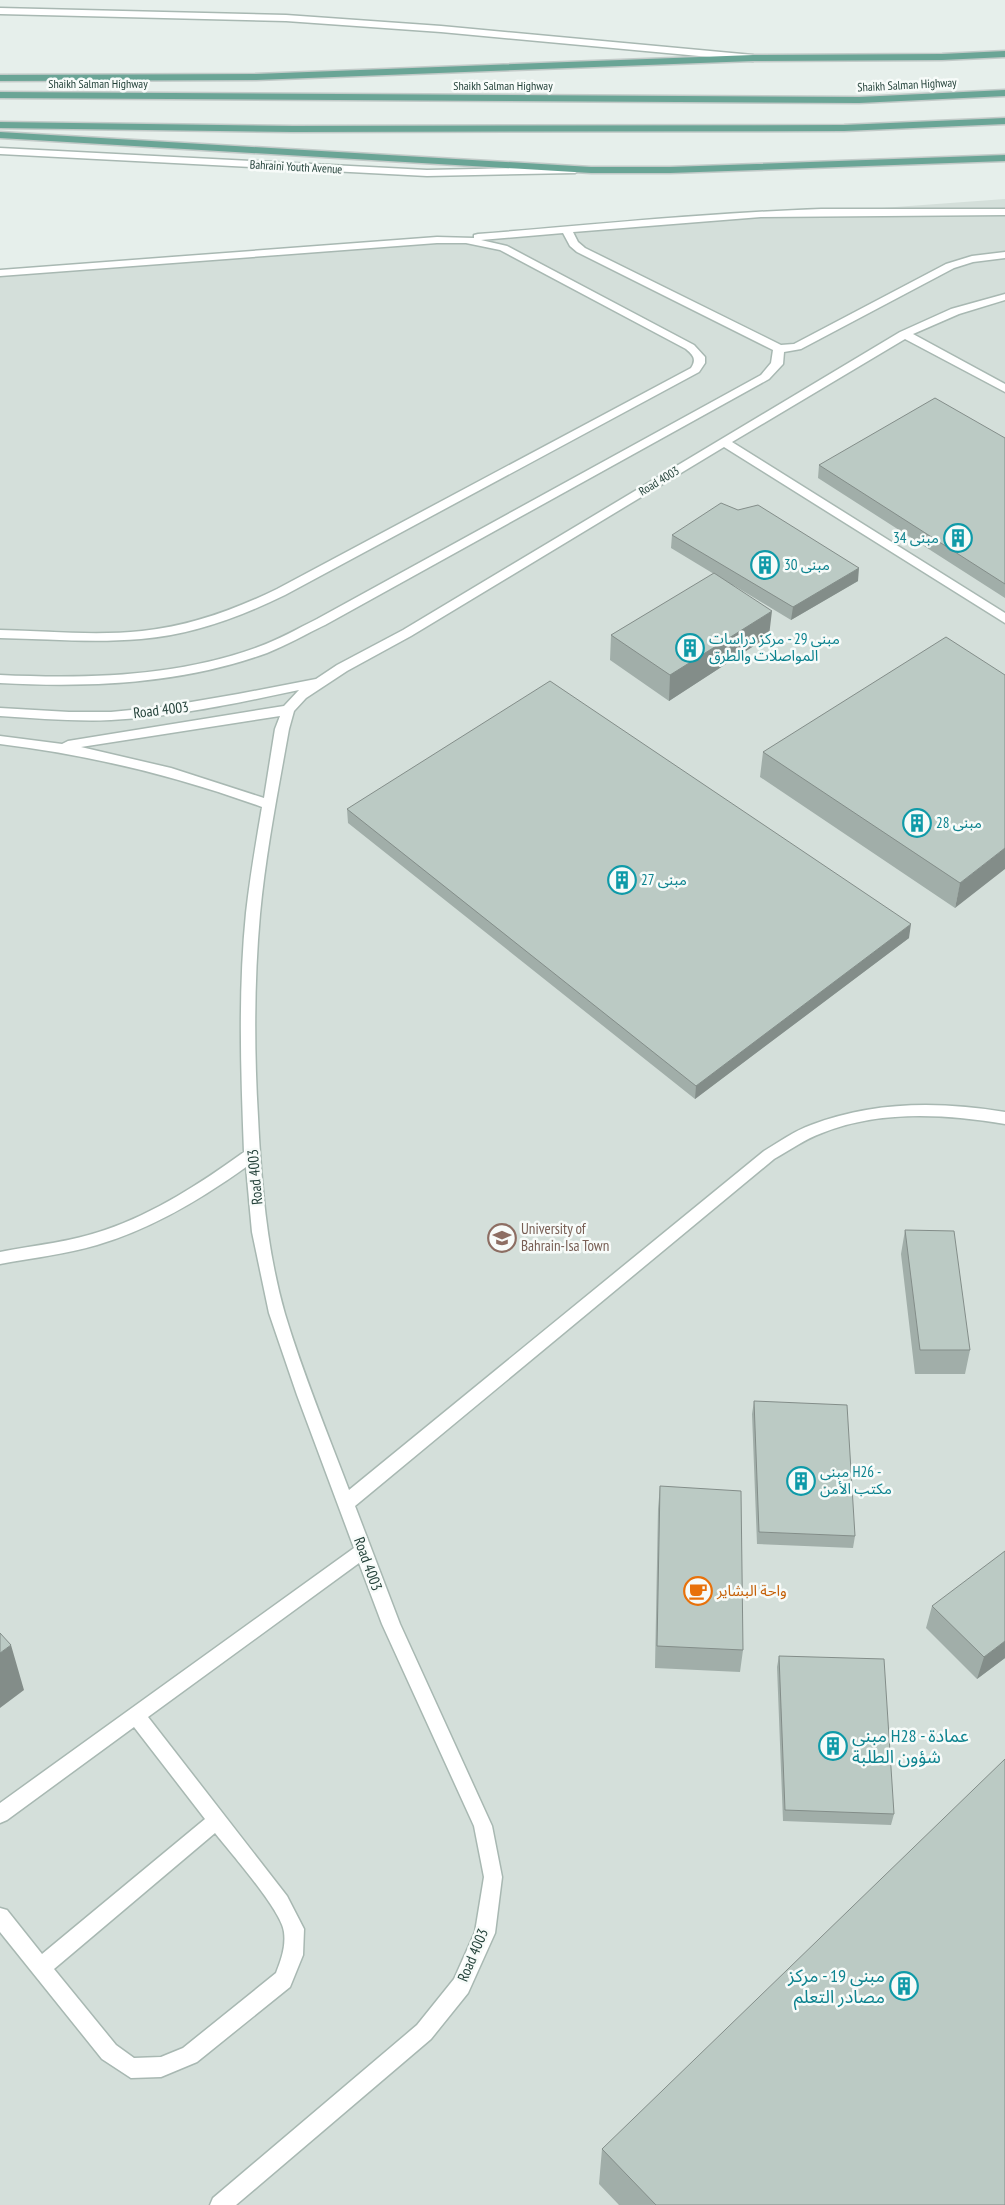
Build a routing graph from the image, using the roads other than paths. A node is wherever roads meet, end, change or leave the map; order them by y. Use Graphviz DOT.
graph roads {
  1 [pos="0,11"];
  2 [pos="1005,54"];
  3 [pos="753,58"];
  4 [pos="0,78"];
  5 [pos="1005,93"];
  6 [pos="0,95"];
  7 [pos="1005,121"];
  8 [pos="0,125"];
  9 [pos="0,135"];
  10 [pos="0,151"];
  11 [pos="1005,158"];
  12 [pos="591,170"];
  13 [pos="1005,212"];
  14 [pos="566,229"];
  15 [pos="454,240"];
  16 [pos="1005,255"];
  17 [pos="0,273"];
  18 [pos="1005,297"];
  19 [pos="904,334"];
  20 [pos="779,349"];
  21 [pos="1005,389"];
  22 [pos="724,442"];
  23 [pos="1005,619"];
  24 [pos="0,634"];
  25 [pos="0,680"];
  26 [pos="320,681"];
  27 [pos="288,710"];
  28 [pos="0,712"];
  29 [pos="0,740"];
  30 [pos="54,747"];
  31 [pos="270,805"];
  32 [pos="1005,1118"];
  33 [pos="252,1155"];
  34 [pos="0,1258"];
  35 [pos="346,1504"];
  36 [pos="364,1550"];
  37 [pos="136,1715"];
  38 [pos="0,1814"];
  39 [pos="217,1820"];
  40 [pos="0,1917"];
  41 [pos="41,1968"];
  42 [pos="220,2205"];
  1 -- 3 [label="street"];
  2 -- 3 [label="main road"];
  3 -- 4 [label="main road"];
  5 -- 6 [label="main road, Shaikh Salman Highway"];
  7 -- 8 [label="main road"];
  9 -- 12 [label="main road"];
  10 -- 12 [label="street, Bahraini Youth Avenue"];
  11 -- 12 [label="main road"];
  13 -- 14 [label="street"];
  14 -- 15 [label="street"];
  14 -- 20 [label="street"];
  15 -- 17 [label="street"];
  15 -- 24 [label="street"];
  16 -- 20 [label="street"];
  18 -- 19 [label="street, Road 4003"];
  19 -- 21 [label="street"];
  19 -- 22 [label="street, Road 4003"];
  20 -- 25 [label="street"];
  22 -- 23 [label="street"];
  22 -- 26 [label="street, Road 4003"];
  26 -- 27 [label="street, Road 4003"];
  26 -- 28 [label="street, Road 4003"];
  27 -- 30 [label="street"];
  27 -- 31 [label="street, Road 4003"];
  29 -- 30 [label="street"];
  30 -- 31 [label="street"];
  31 -- 33 [label="street, Road 4003"];
  32 -- 35 [label="street"];
  33 -- 34 [label="street"];
  33 -- 35 [label="street, Road 4003"];
  35 -- 36 [label="street, Road 4003"];
  36 -- 37 [label="street"];
  36 -- 42 [label="street, Road 4003"];
  37 -- 38 [label="street"];
  37 -- 39 [label="street"];
  39 -- 41 [label="street"];
  39 -- 41 [label="street"];
  40 -- 41 [label="street"];
}
